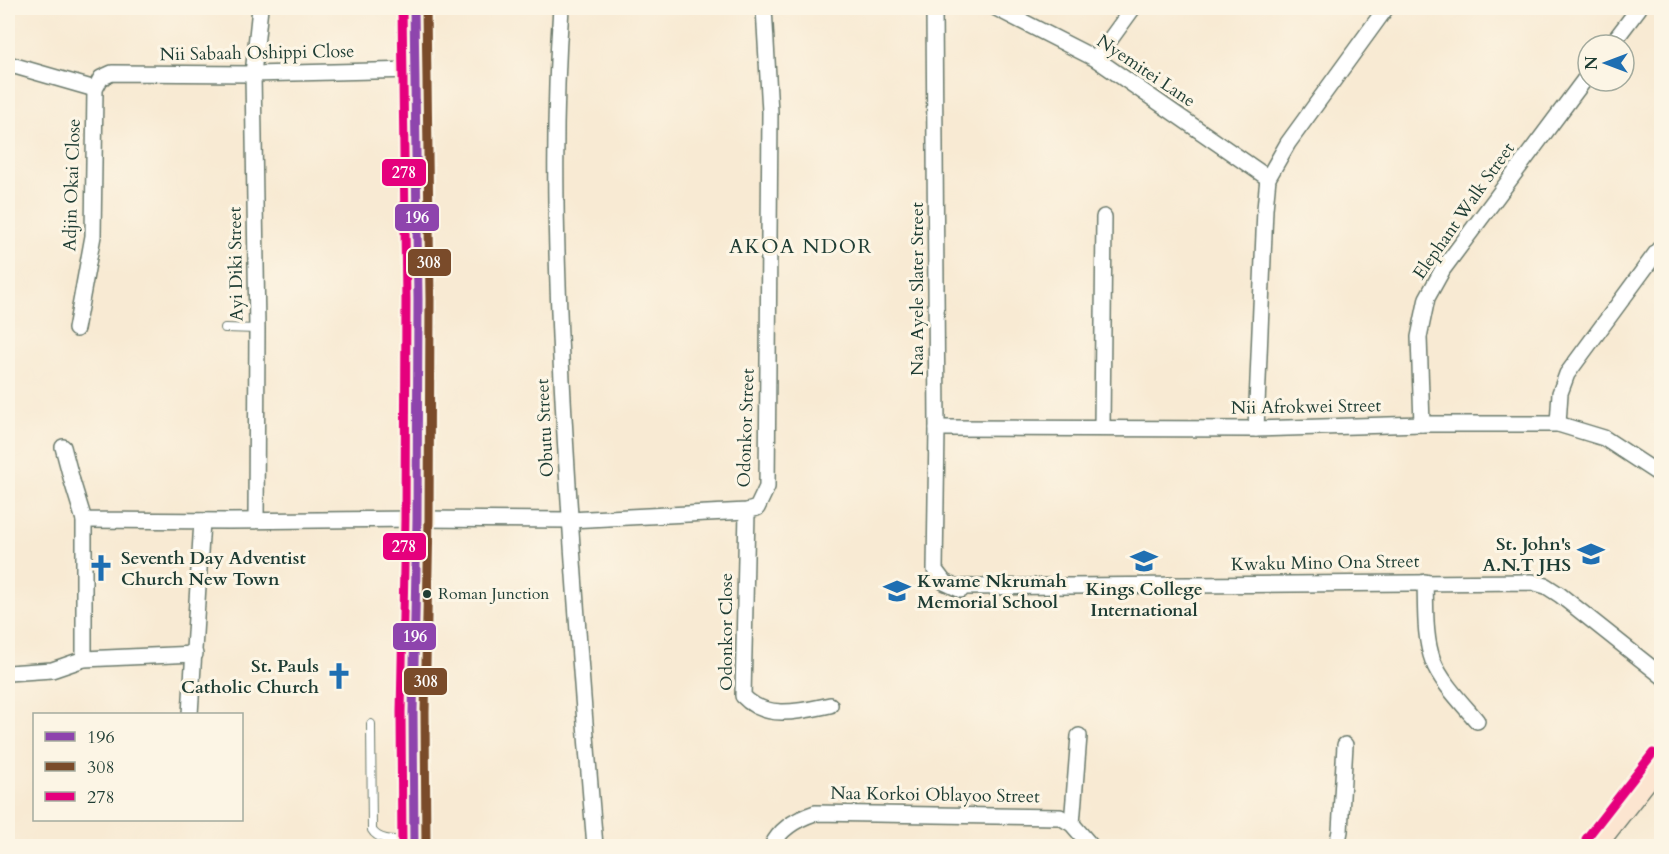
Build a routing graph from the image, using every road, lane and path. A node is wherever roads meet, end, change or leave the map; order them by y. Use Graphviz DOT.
graph roads {
  1 [pos="260,8"];
  2 [pos="414,8"];
  3 [pos="561,8"];
  4 [pos="764,8"];
  5 [pos="934,8"];
  6 [pos="996,8"];
  7 [pos="1133,8"];
  8 [pos="1386,8"];
  9 [pos="1639,8"];
  10 [pos="1620,33"];
  11 [pos="1096,59"];
  12 [pos="8,64"];
  13 [pos="414,70"];
  14 [pos="253,74"];
  15 [pos="98,84"];
  16 [pos="1576,91"];
  17 [pos="1268,178"];
  18 [pos="1104,217"];
  19 [pos="1662,245"];
  20 [pos="225,327"];
  21 [pos="76,329"];
  22 [pos="257,329"];
  23 [pos="1422,424"];
  24 [pos="1558,424"];
  25 [pos="937,428"];
  26 [pos="1102,429"];
  27 [pos="1256,429"];
  28 [pos="63,447"];
  29 [pos="1662,476"];
  30 [pos="747,511"];
  31 [pos="417,519"];
  32 [pos="84,520"];
  33 [pos="256,520"];
  34 [pos="569,520"];
  35 [pos="202,521"];
  36 [pos="1425,582"];
  37 [pos="961,590"];
  38 [pos="195,654"];
  39 [pos="84,659"];
  40 [pos="8,673"];
  41 [pos="1662,676"];
  42 [pos="830,705"];
  43 [pos="190,713"];
  44 [pos="1476,721"];
  45 [pos="371,724"];
  46 [pos="1079,736"];
  47 [pos="1345,745"];
  48 [pos="1662,760"];
  49 [pos="1072,824"];
  50 [pos="414,844"];
  51 [pos="595,846"];
  52 [pos="772,846"];
  53 [pos="1091,846"];
  54 [pos="1337,846"];
  55 [pos="1595,846"];
  1 -- 14 [label="street, Ayi Diki Street"];
  2 -- 13 [label="street"];
  3 -- 34 [label="street, Obutu Street"];
  4 -- 30 [label="street, Odonkor Street"];
  5 -- 25 [label="street, Naa Ayele Slater Street"];
  6 -- 11 [label="street, Nyemitei Lane"];
  7 -- 11 [label="street"];
  8 -- 17 [label="street"];
  9 -- 10 [label="street"];
  11 -- 17 [label="street, Nyemitei Lane"];
  12 -- 15 [label="street"];
  13 -- 14 [label="street, Nii Sabaah Oshippi Close"];
  13 -- 31 [label="street"];
  14 -- 15 [label="street, Nii Sabaah Oshippi Close"];
  14 -- 22 [label="street, Ayi Diki Street"];
  15 -- 21 [label="street, Adjin Okai Close"];
  16 -- 23 [label="street, Elephant Walk Street"];
  17 -- 27 [label="street"];
  18 -- 26 [label="street"];
  19 -- 24 [label="street"];
  20 -- 22 [label="lane"];
  22 -- 33 [label="street, Ayi Diki Street"];
  23 -- 24 [label="street, Nii Afrokwei Street"];
  23 -- 27 [label="street, Nii Afrokwei Street"];
  24 -- 29 [label="street, Nii Afrokwei Street"];
  25 -- 26 [label="street, Nii Afrokwei Street"];
  25 -- 37 [label="street, Naa Ayele Slater Street"];
  26 -- 27 [label="street, Nii Afrokwei Street"];
  28 -- 32 [label="street"];
  30 -- 34 [label="street, Odonkor Street"];
  30 -- 42 [label="street, Odonkor Close"];
  31 -- 33 [label="street, Odonkor Street"];
  31 -- 34 [label="street, Odonkor Street"];
  31 -- 50 [label="street"];
  32 -- 35 [label="street, Odonkor Street"];
  32 -- 39 [label="street"];
  33 -- 35 [label="street, Odonkor Street"];
  34 -- 51 [label="street, Obutu Street"];
  35 -- 38 [label="street"];
  36 -- 37 [label="street, Kwaku Mino Ona Street"];
  36 -- 41 [label="street, Kwaku Mino Ona Street"];
  36 -- 44 [label="street"];
  38 -- 39 [label="street"];
  38 -- 43 [label="street"];
  39 -- 40 [label="street"];
  45 -- 50 [label="lane"];
  46 -- 49 [label="street"];
  47 -- 54 [label="street"];
  48 -- 55 [label="street"];
  49 -- 52 [label="street, Naa Korkoi Oblayoo Street"];
  49 -- 53 [label="street"];
}
